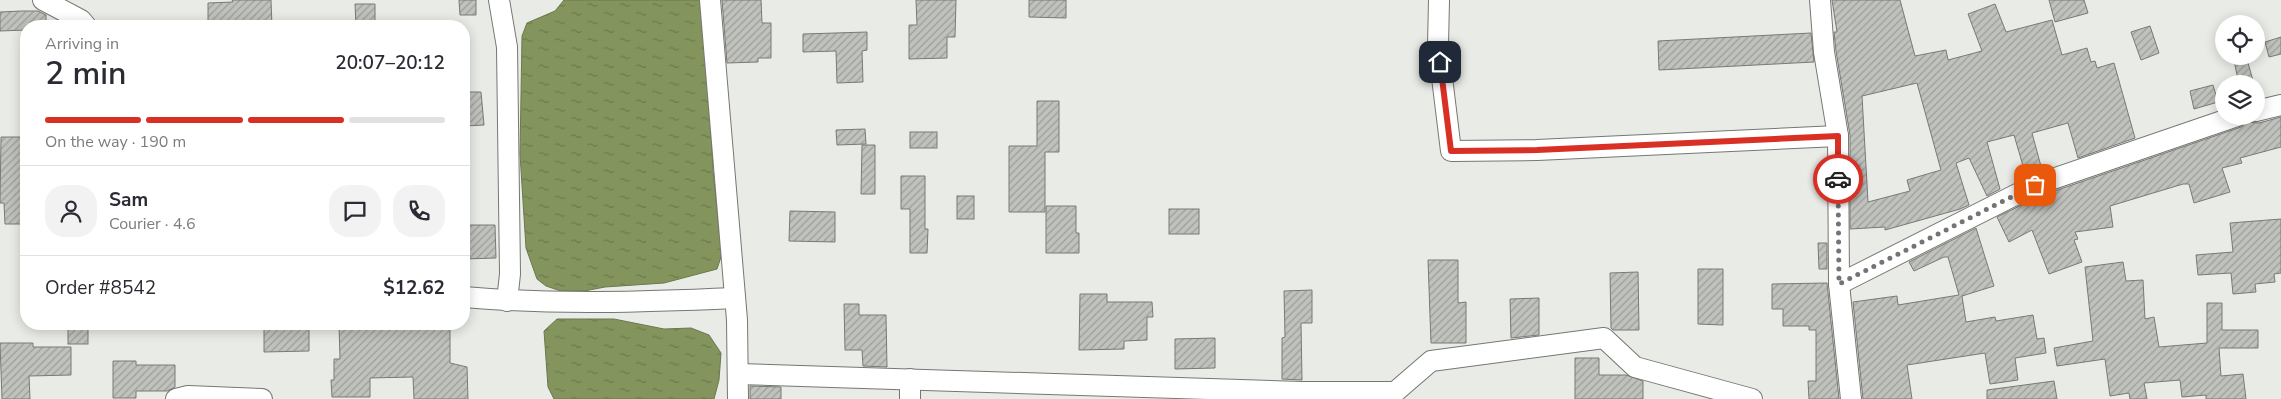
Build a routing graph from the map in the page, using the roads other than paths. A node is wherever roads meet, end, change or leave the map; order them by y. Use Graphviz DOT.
graph roads {
  1 [pos="43,0"];
  2 [pos="499,0"];
  3 [pos="710,0"];
  4 [pos="1439,0"];
  5 [pos="1820,0"];
  6 [pos="81,20"];
  7 [pos="2281,105"];
  8 [pos="2265,109"];
  9 [pos="2215,124"];
  10 [pos="1838,136"];
  11 [pos="1839,284"];
  12 [pos="470,298"];
  13 [pos="735,298"];
  14 [pos="507,301"];
  15 [pos="738,374"];
  16 [pos="910,389"];
  17 [pos="1206,394"];
  18 [pos="176,399"];
  19 [pos="254,399"];
  20 [pos="738,399"];
  21 [pos="1752,399"];
  22 [pos="1851,399"];
  1 -- 6 [label="street"];
  2 -- 14 [label="street"];
  3 -- 13 [label="street"];
  4 -- 10 [label="street"];
  5 -- 10 [label="street"];
  7 -- 8 [label="street"];
  9 -- 11 [label="street"];
  10 -- 11 [label="street"];
  11 -- 22 [label="street"];
  12 -- 14 [label="street"];
  13 -- 14 [label="street"];
  13 -- 15 [label="street"];
  15 -- 16 [label="street"];
  15 -- 20 [label="street"];
  16 -- 17 [label="street"];
  17 -- 21 [label="street"];
  18 -- 19 [label="street"];
}
